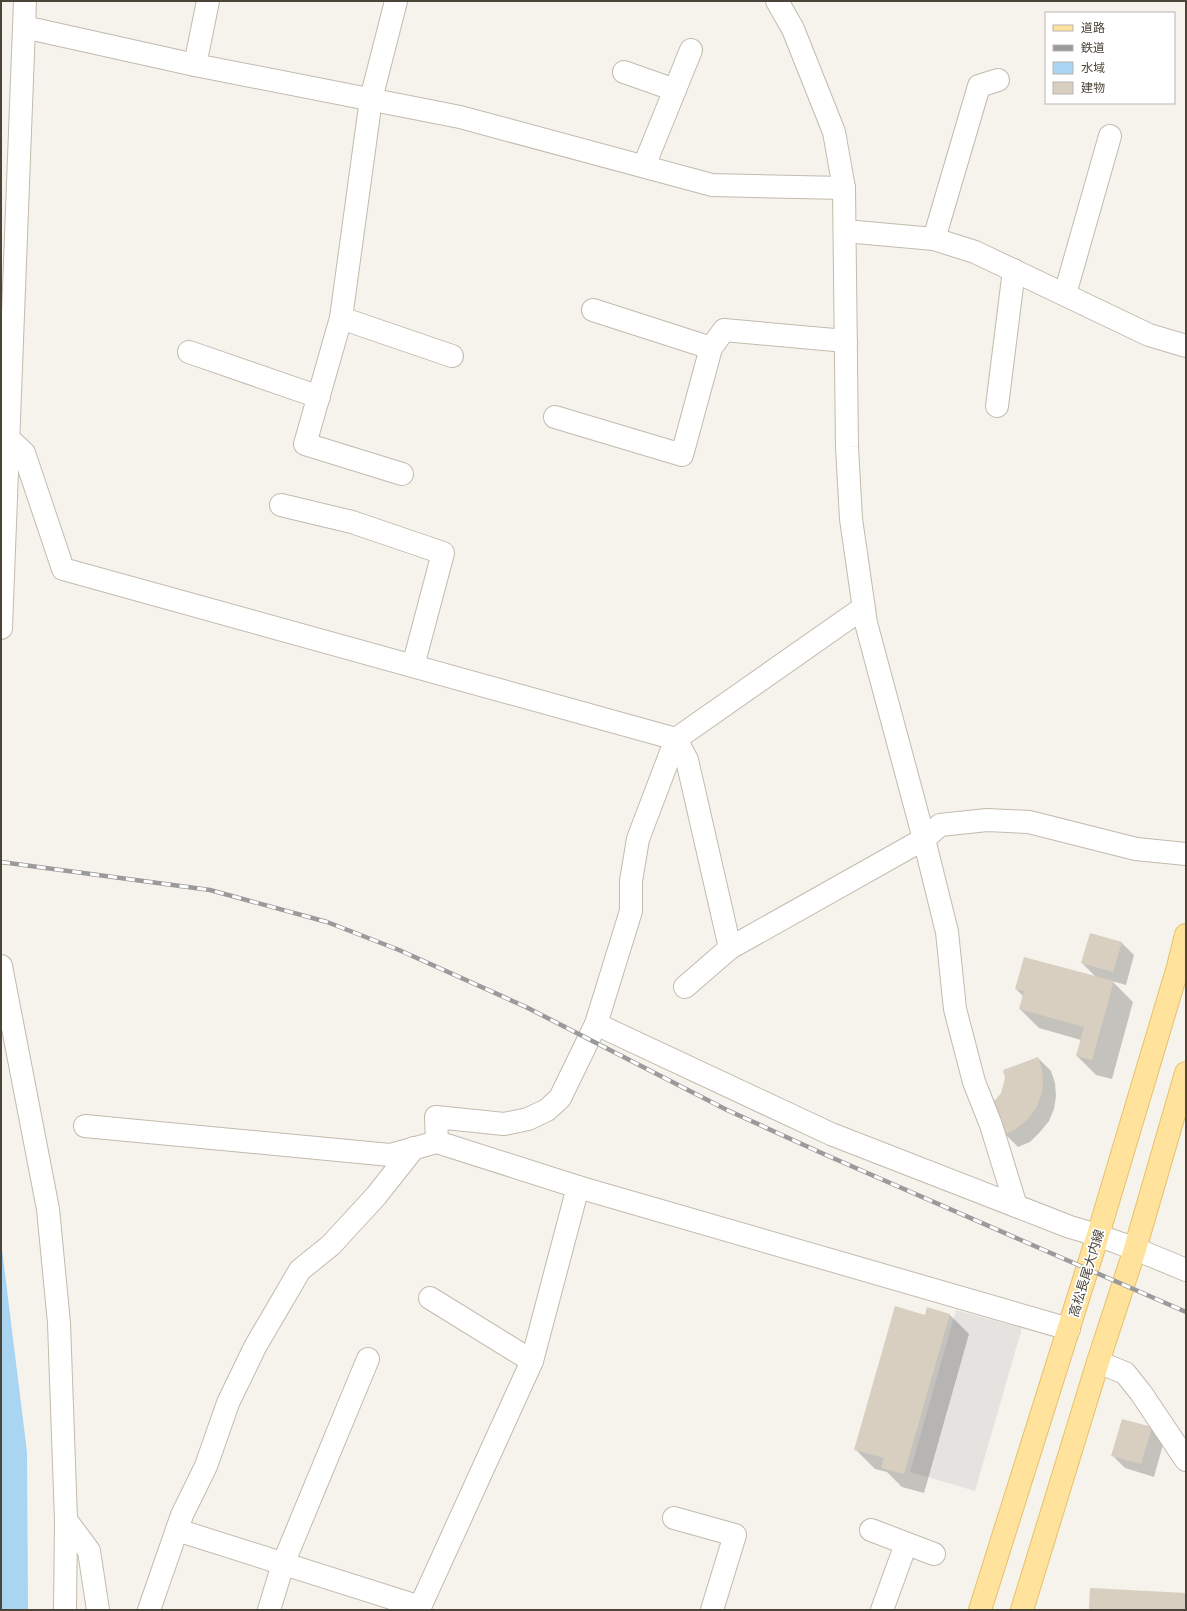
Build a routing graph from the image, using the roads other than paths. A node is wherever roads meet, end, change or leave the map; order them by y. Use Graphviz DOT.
graph roads {
  1 [pos="25,1"];
  2 [pos="208,1"];
  3 [pos="396,1"];
  4 [pos="777,1"];
  5 [pos="24,27"];
  6 [pos="691,50"];
  7 [pos="196,65"];
  8 [pos="624,72"];
  9 [pos="998,80"];
  10 [pos="675,90"];
  11 [pos="371,100"];
  12 [pos="1110,136"];
  13 [pos="644,166"];
  14 [pos="844,188"];
  15 [pos="844,231"];
  16 [pos="934,239"];
  17 [pos="1014,270"];
  18 [pos="1065,294"];
  19 [pos="593,310"];
  20 [pos="341,318"];
  21 [pos="846,341"];
  22 [pos="1186,346"];
  23 [pos="711,348"];
  24 [pos="189,352"];
  25 [pos="452,356"];
  26 [pos="319,397"];
  27 [pos="997,406"];
  28 [pos="555,417"];
  29 [pos="8,438"];
  30 [pos="402,474"];
  31 [pos="281,505"];
  32 [pos="863,608"];
  33 [pos="1,628"];
  34 [pos="413,666"];
  35 [pos="676,739"];
  36 [pos="924,840"];
  37 [pos="1186,854"];
  38 [pos="1186,934"];
  39 [pos="730,948"];
  40 [pos="1,966"];
  41 [pos="684,987"];
  42 [pos="596,1024"];
  43 [pos="1184,1084"];
  44 [pos="85,1126"];
  45 [pos="437,1142"];
  46 [pos="414,1148"];
  47 [pos="578,1187"];
  48 [pos="1016,1206"];
  49 [pos="1098,1235"];
  50 [pos="1135,1249"];
  51 [pos="1186,1270"];
  52 [pos="430,1298"];
  53 [pos="1069,1329"];
  54 [pos="368,1359"];
  55 [pos="532,1361"];
  56 [pos="1098,1362"];
  57 [pos="1186,1460"];
  58 [pos="674,1518"];
  59 [pos="66,1520"];
  60 [pos="177,1530"];
  61 [pos="871,1530"];
  62 [pos="906,1544"];
  63 [pos="934,1554"];
  64 [pos="283,1564"];
  65 [pos="411,1607"];
  66 [pos="65,1610"];
  67 [pos="98,1610"];
  68 [pos="148,1610"];
  69 [pos="269,1610"];
  70 [pos="712,1610"];
  71 [pos="882,1610"];
  72 [pos="980,1610"];
  73 [pos="1022,1610"];
  1 -- 5 [label="street"];
  2 -- 7 [label="street"];
  3 -- 11 [label="street"];
  4 -- 14 [label="street"];
  5 -- 7 [label="street"];
  5 -- 29 [label="street"];
  6 -- 10 [label="street"];
  7 -- 11 [label="street"];
  8 -- 10 [label="street"];
  9 -- 16 [label="street"];
  10 -- 13 [label="street"];
  11 -- 13 [label="street"];
  11 -- 20 [label="street"];
  12 -- 18 [label="street"];
  13 -- 14 [label="street"];
  14 -- 15 [label="street"];
  15 -- 16 [label="street"];
  15 -- 21 [label="street"];
  16 -- 17 [label="street"];
  17 -- 18 [label="street"];
  17 -- 27 [label="street"];
  18 -- 22 [label="street"];
  19 -- 23 [label="street"];
  20 -- 25 [label="street"];
  20 -- 26 [label="street"];
  21 -- 23 [label="street"];
  21 -- 32 [label="street"];
  23 -- 28 [label="street"];
  24 -- 26 [label="street"];
  26 -- 30 [label="street"];
  29 -- 33 [label="street"];
  29 -- 34 [label="street"];
  31 -- 34 [label="street"];
  32 -- 35 [label="street"];
  32 -- 36 [label="street"];
  34 -- 35 [label="street"];
  35 -- 39 [label="street"];
  35 -- 42 [label="street"];
  36 -- 37 [label="street"];
  36 -- 39 [label="street"];
  36 -- 48 [label="street"];
  38 -- 49 [label="main road, 高松長尾大内線"];
  39 -- 41 [label="street"];
  40 -- 59 [label="street"];
  42 -- 45 [label="street"];
  42 -- 48 [label="street"];
  43 -- 50 [label="main road"];
  44 -- 46 [label="street"];
  45 -- 46 [label="street"];
  45 -- 47 [label="street"];
  46 -- 60 [label="street"];
  47 -- 53 [label="street"];
  47 -- 55 [label="street"];
  48 -- 49 [label="street"];
  49 -- 50 [label="street"];
  49 -- 53 [label="main road, 高松長尾大内線"];
  50 -- 51 [label="street"];
  50 -- 56 [label="main road"];
  52 -- 55 [label="street"];
  53 -- 72 [label="main road, 高松長尾大内線"];
  54 -- 64 [label="street"];
  55 -- 65 [label="street"];
  56 -- 57 [label="street"];
  56 -- 73 [label="main road"];
  58 -- 70 [label="street"];
  59 -- 66 [label="street"];
  59 -- 67 [label="street"];
  60 -- 64 [label="street"];
  60 -- 68 [label="street"];
  61 -- 62 [label="street"];
  62 -- 63 [label="street"];
  62 -- 71 [label="street"];
  64 -- 65 [label="street"];
  64 -- 69 [label="street"];
}
